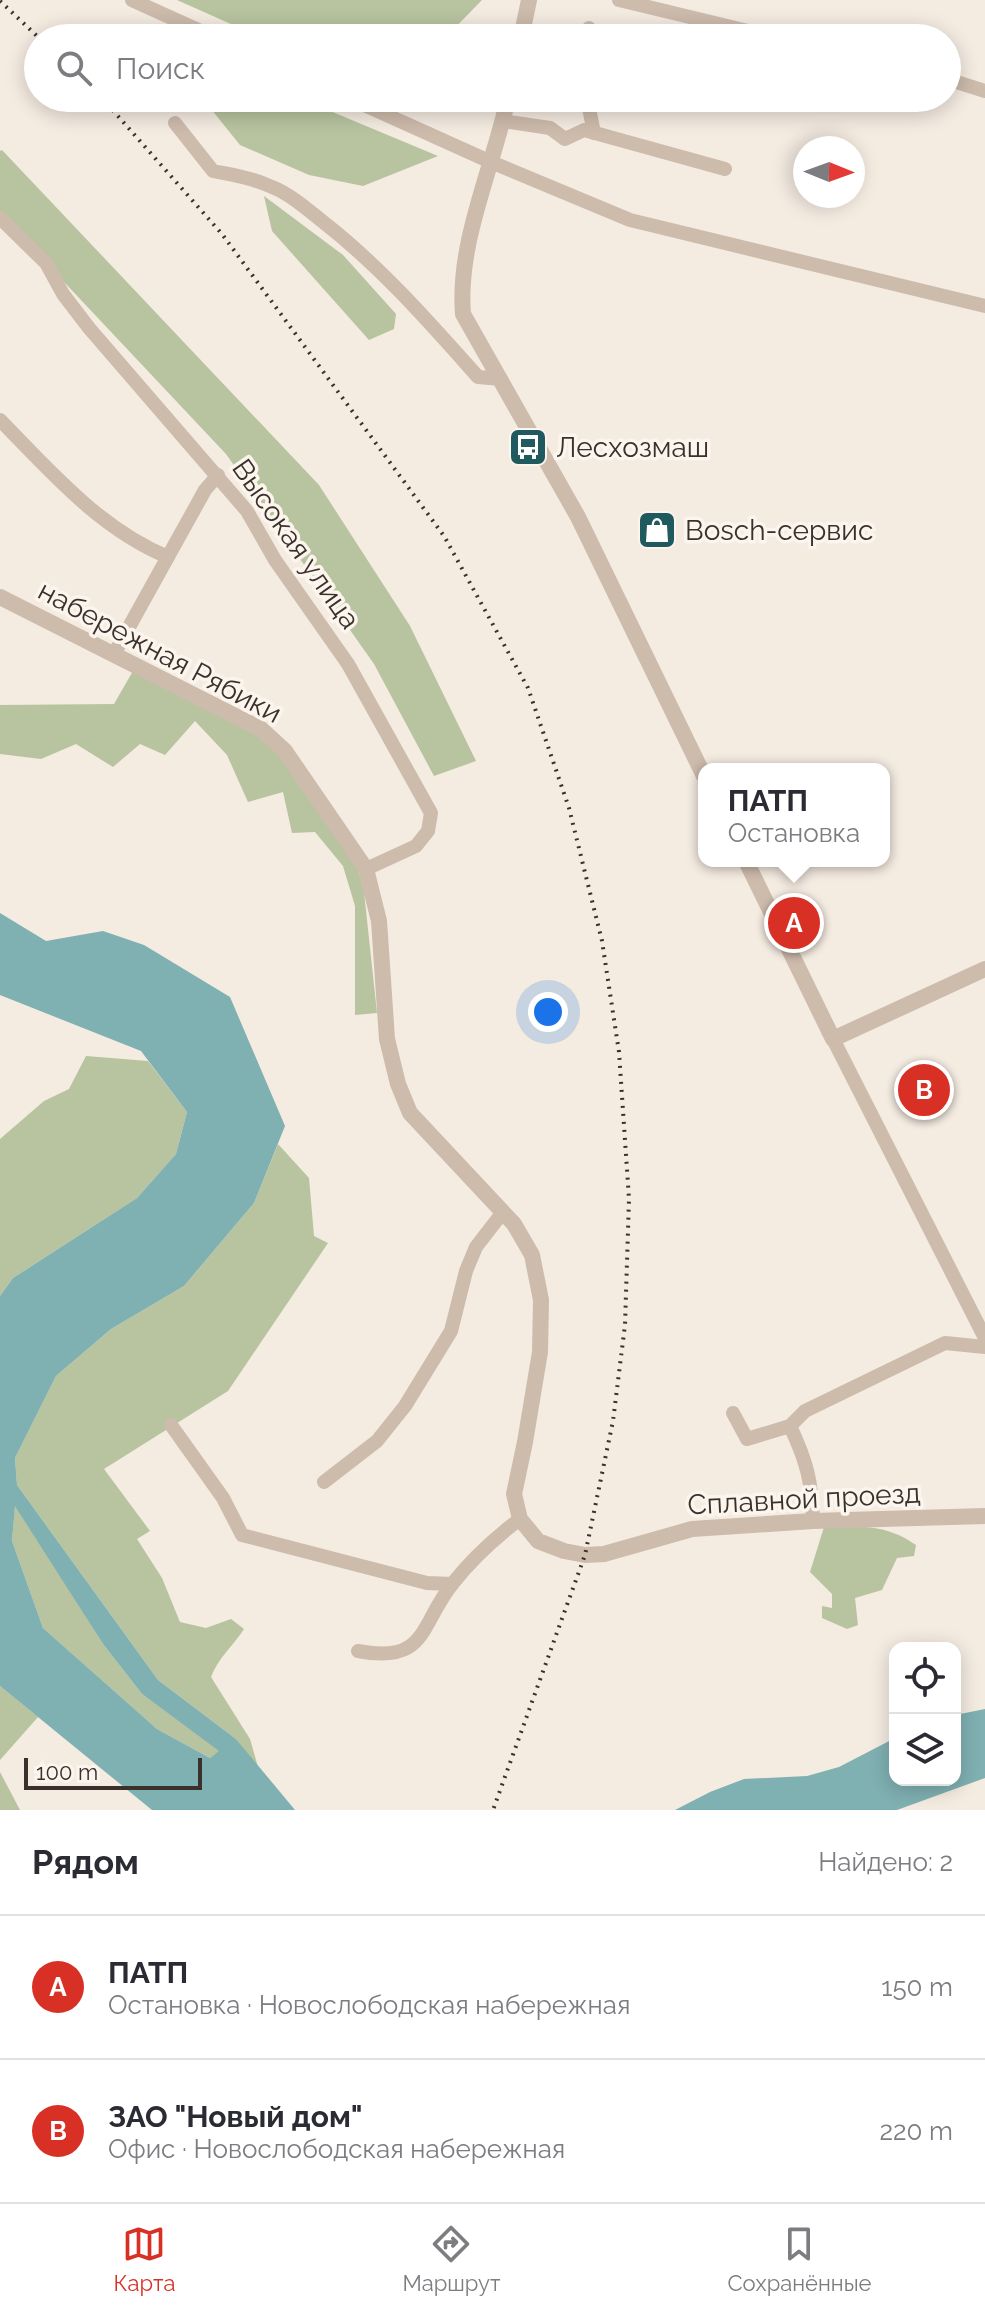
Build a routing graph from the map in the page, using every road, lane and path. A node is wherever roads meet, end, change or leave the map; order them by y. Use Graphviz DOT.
graph roads {
  1 [pos="132,0"];
  2 [pos="529,0"];
  3 [pos="619,0"];
  4 [pos="185,24"];
  5 [pos="524,24"];
  6 [pos="719,24"];
  7 [pos="961,83"];
  8 [pos="985,91"];
  9 [pos="380,112"];
  10 [pos="505,112"];
  11 [pos="590,112"];
  12 [pos="503,121"];
  13 [pos="175,123"];
  14 [pos="594,133"];
  15 [pos="491,162"];
  16 [pos="725,169"];
  17 [pos="0,218"];
  18 [pos="985,306"];
  19 [pos="501,379"];
  20 [pos="0,420"];
  21 [pos="218,475"];
  22 [pos="168,557"];
  23 [pos="0,597"];
  24 [pos="114,654"];
  25 [pos="698,764"];
  26 [pos="749,867"];
  27 [pos="366,869"];
  28 [pos="985,969"];
  29 [pos="833,1039"];
  30 [pos="503,1212"];
  31 [pos="985,1338"];
  32 [pos="985,1347"];
  33 [pos="733,1413"];
  34 [pos="171,1425"];
  35 [pos="790,1426"];
  36 [pos="324,1482"];
  37 [pos="985,1516"];
  38 [pos="520,1519"];
  39 [pos="813,1521"];
  40 [pos="452,1584"];
  41 [pos="358,1651"];
  1 -- 4 [label="street"];
  2 -- 5 [label="street"];
  3 -- 6 [label="street"];
  7 -- 8 [label="street"];
  9 -- 15 [label="street"];
  10 -- 12 [label="street"];
  11 -- 14 [label="street"];
  12 -- 14 [label="street"];
  12 -- 15 [label="street"];
  13 -- 19 [label="street"];
  14 -- 16 [label="street"];
  15 -- 18 [label="street"];
  15 -- 19 [label="street"];
  17 -- 21 [label="street, Высокая улица"];
  19 -- 25 [label="street"];
  20 -- 22 [label="street"];
  21 -- 22 [label="street"];
  21 -- 27 [label="street, Высокая улица"];
  22 -- 24 [label="street"];
  23 -- 24 [label="street, набережная Рябики"];
  24 -- 27 [label="street, набережная Рябики"];
  26 -- 29 [label="street"];
  27 -- 30 [label="street, набережная Рябики"];
  28 -- 29 [label="street"];
  29 -- 31 [label="street"];
  30 -- 36 [label="street"];
  30 -- 38 [label="street, набережная Рябики"];
  32 -- 35 [label="street"];
  33 -- 35 [label="street"];
  34 -- 40 [label="street"];
  35 -- 39 [label="street"];
  37 -- 39 [label="street, Сплавной проезд"];
  38 -- 39 [label="street, Сплавной проезд"];
  38 -- 40 [label="street"];
  40 -- 41 [label="street"];
}
